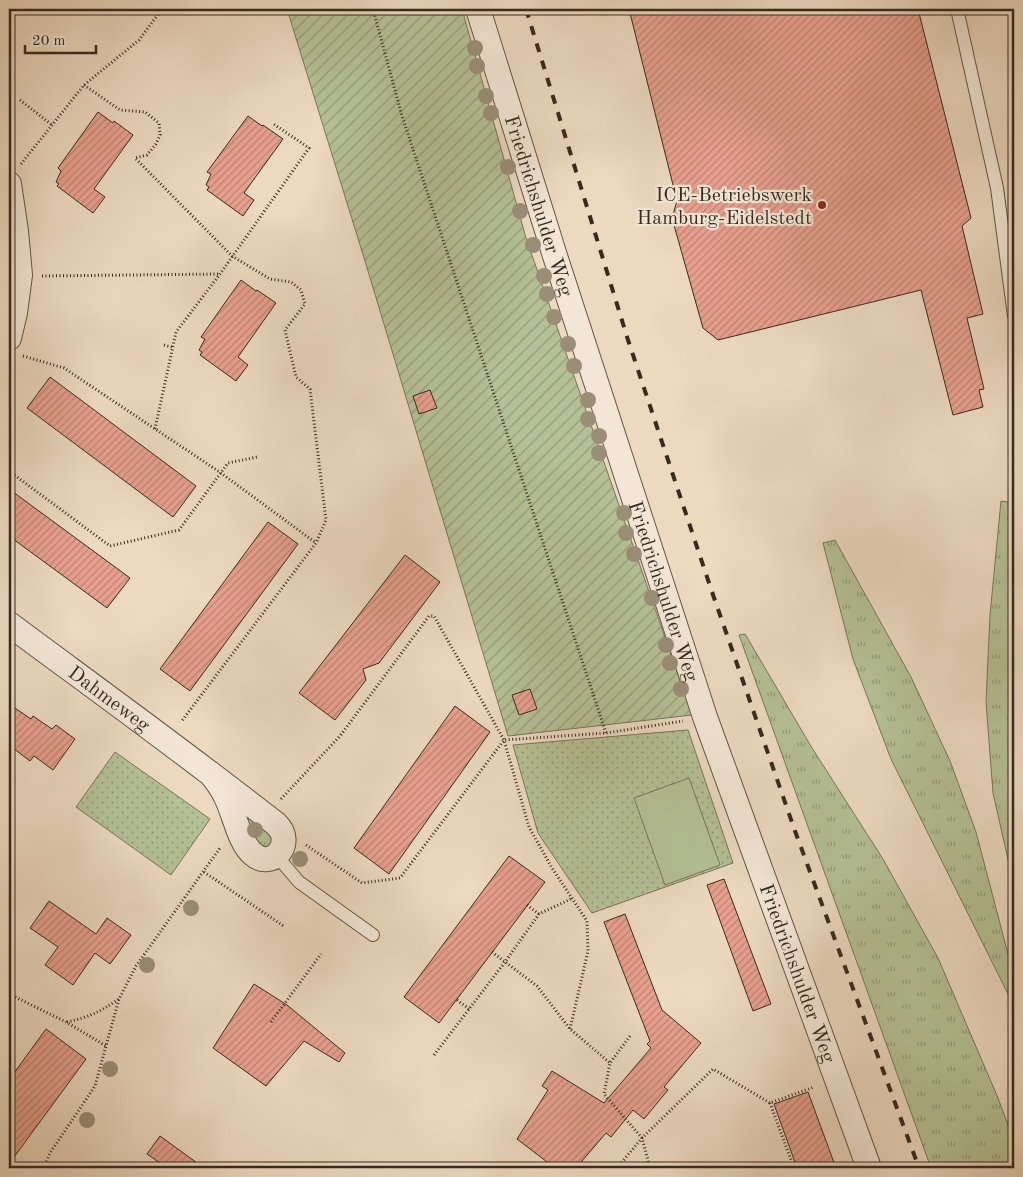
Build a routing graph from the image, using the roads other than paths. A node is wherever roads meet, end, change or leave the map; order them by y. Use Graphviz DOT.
graph roads {
  1 [pos="478,9"];
  2 [pos="957,9"];
  3 [pos="9,190"];
  4 [pos="1014,316"];
  5 [pos="15,346"];
  6 [pos="9,624"];
  7 [pos="210,773"];
  8 [pos="276,855"];
  9 [pos="373,935"];
  10 [pos="869,1168"];
  1 -- 10 [label="street, Friedrichshulder Weg"];
  2 -- 4 [label="lane"];
  3 -- 5 [label="street"];
  6 -- 7 [label="street, Dahmeweg"];
  7 -- 8 [label="street, Dahmeweg"];
  7 -- 8 [label="street, Dahmeweg"];
  8 -- 9 [label="lane"];
}
